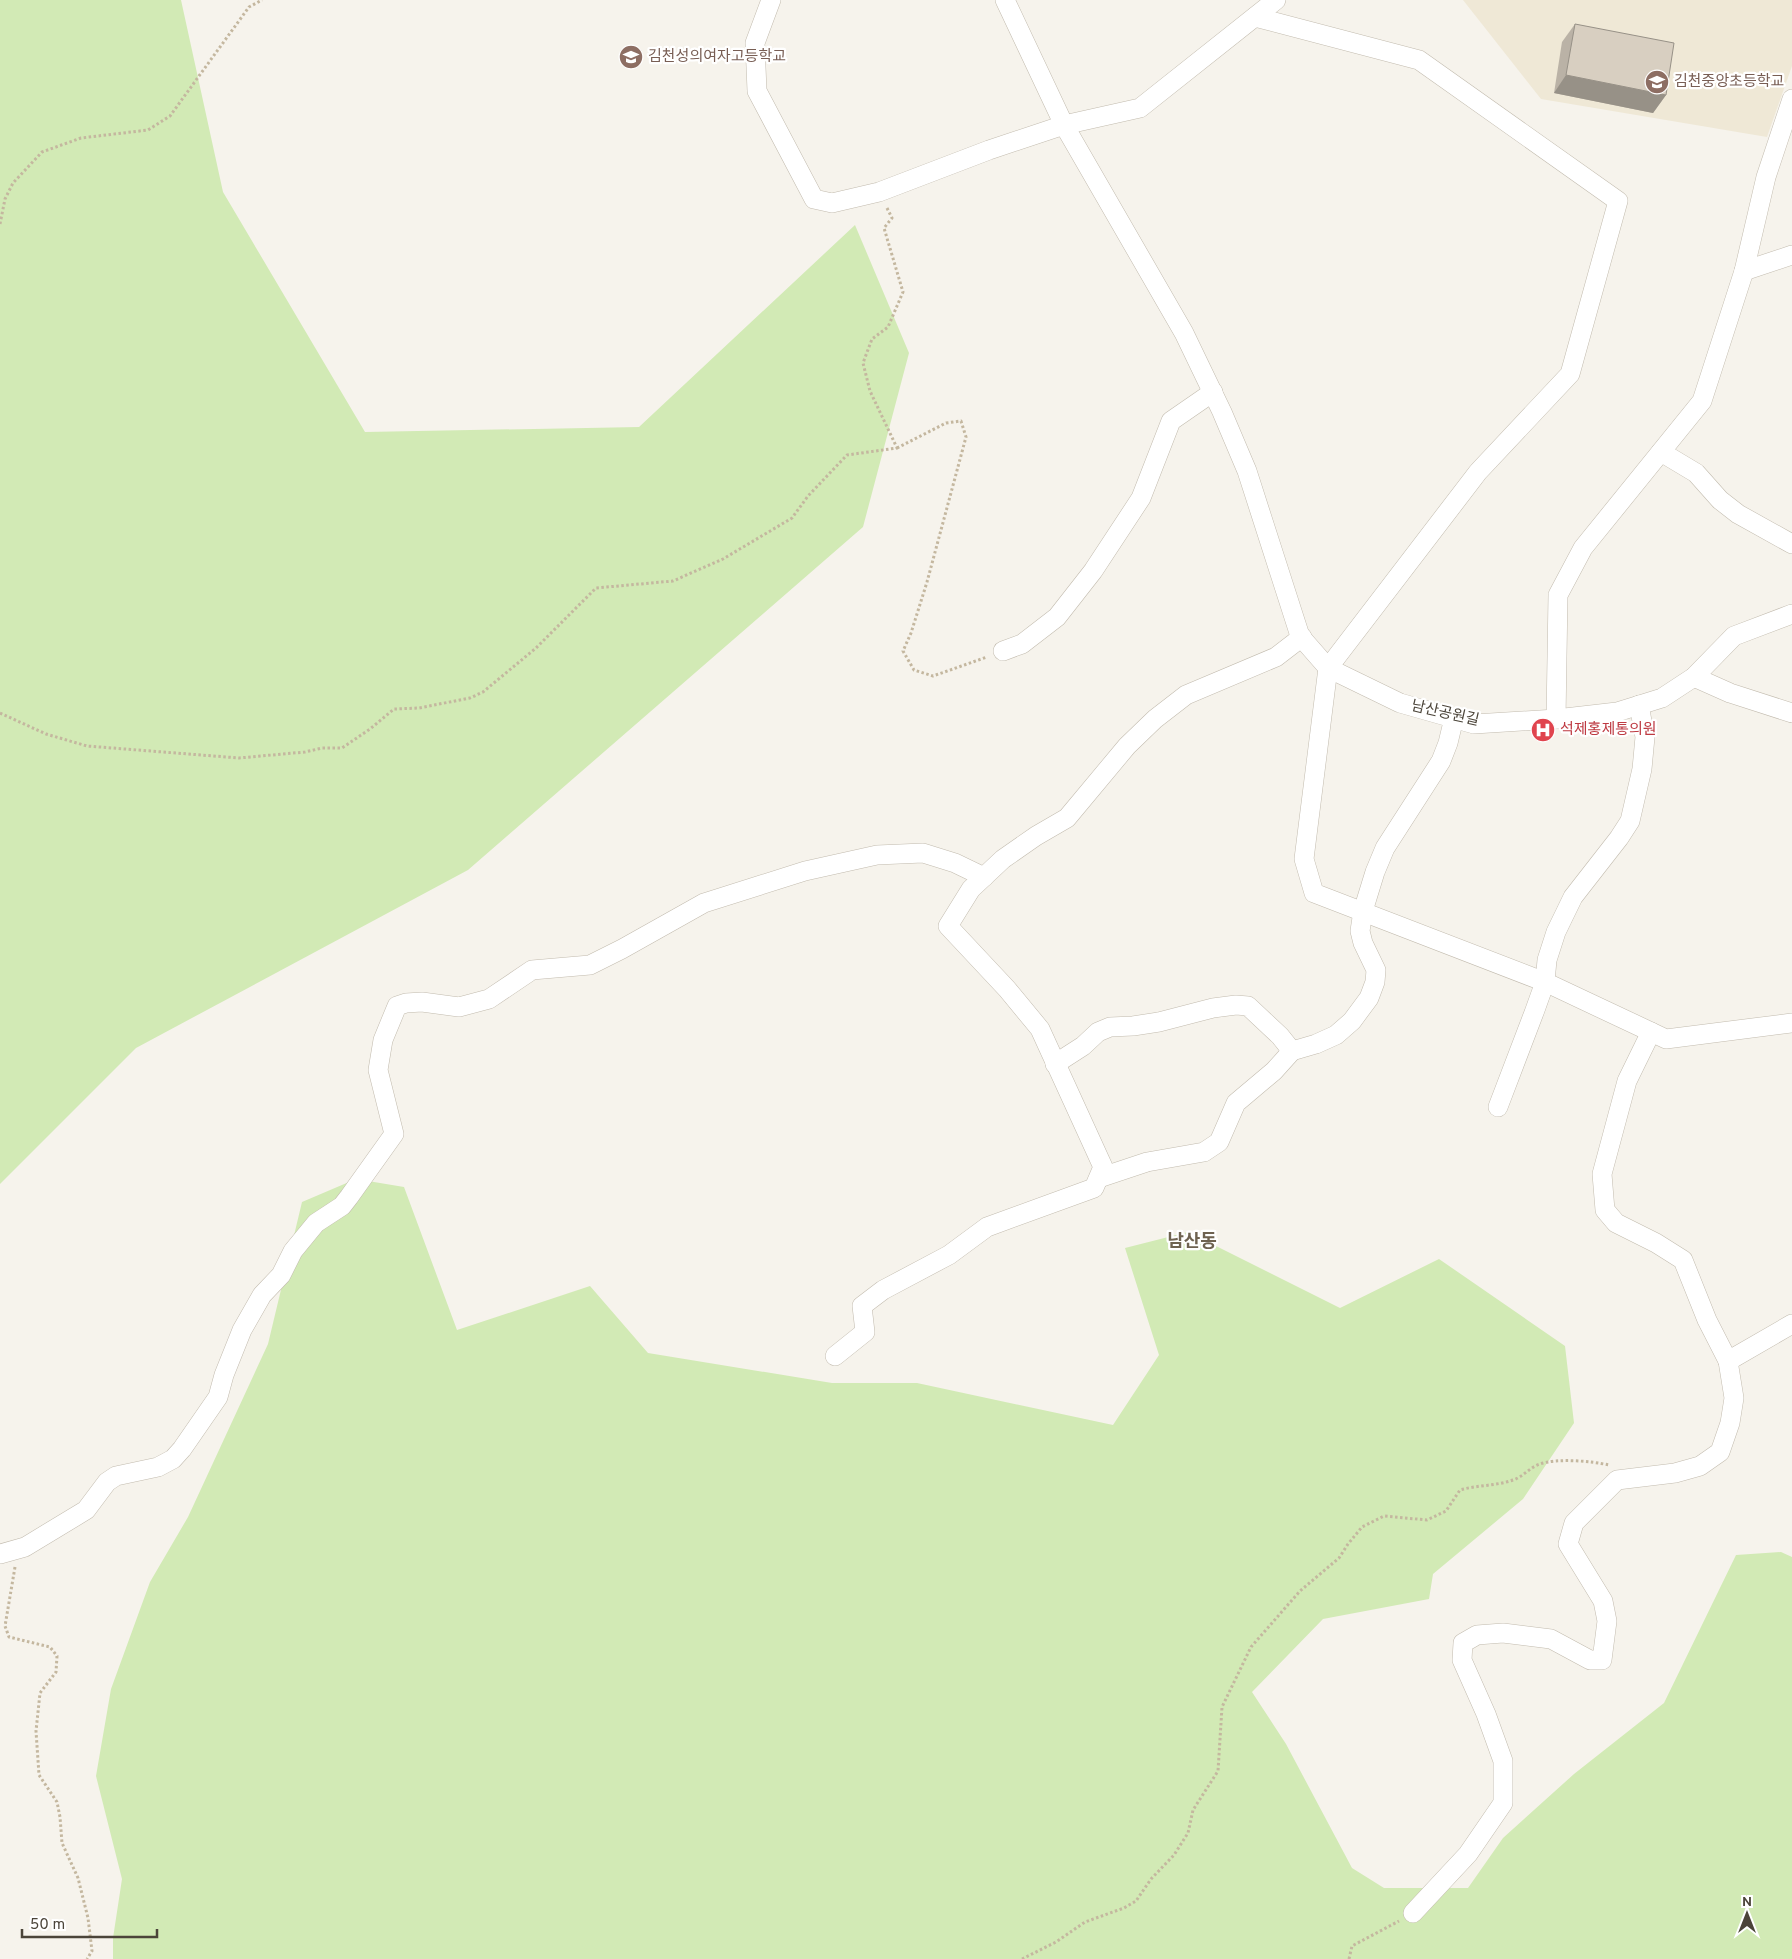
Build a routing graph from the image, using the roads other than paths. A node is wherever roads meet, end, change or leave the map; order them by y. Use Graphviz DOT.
graph roads {
  1 [pos="771,0"];
  2 [pos="1005,0"];
  3 [pos="1276,0"];
  4 [pos="1256,17"];
  5 [pos="1792,100"];
  6 [pos="1064,125"];
  7 [pos="1792,148"];
  8 [pos="1774,154"];
  9 [pos="1792,255"];
  10 [pos="1744,271"];
  11 [pos="1213,392"];
  12 [pos="1661,452"];
  13 [pos="1792,544"];
  14 [pos="1792,614"];
  15 [pos="1301,636"];
  16 [pos="1004,651"];
  17 [pos="1328,668"];
  18 [pos="1694,677"];
  19 [pos="1639,705"];
  20 [pos="1792,713"];
  21 [pos="1454,718"];
  22 [pos="1556,719"];
  23 [pos="984,877"];
  24 [pos="1362,912"];
  25 [pos="1545,982"];
  26 [pos="1792,1023"];
  27 [pos="1651,1032"];
  28 [pos="1292,1051"];
  29 [pos="1055,1064"];
  30 [pos="1498,1107"];
  31 [pos="1099,1178"];
  32 [pos="1792,1324"];
  33 [pos="835,1356"];
  34 [pos="1728,1361"];
  35 [pos="4,1552"];
  36 [pos="1413,1913"];
  1 -- 6 [label="street"];
  2 -- 6 [label="street"];
  3 -- 4 [label="street"];
  4 -- 6 [label="street"];
  4 -- 17 [label="street"];
  5 -- 8 [label="street"];
  6 -- 11 [label="street"];
  7 -- 8 [label="street"];
  8 -- 10 [label="street"];
  9 -- 10 [label="street"];
  10 -- 12 [label="street"];
  11 -- 15 [label="street"];
  11 -- 16 [label="street"];
  12 -- 13 [label="street"];
  12 -- 22 [label="street"];
  14 -- 18 [label="street, 남산공원길"];
  15 -- 17 [label="street, 남산공원길"];
  15 -- 23 [label="street"];
  17 -- 21 [label="street, 남산공원길"];
  17 -- 24 [label="street"];
  18 -- 19 [label="street, 남산공원길"];
  18 -- 20 [label="street"];
  19 -- 22 [label="street, 남산공원길"];
  19 -- 25 [label="street"];
  21 -- 22 [label="street, 남산공원길"];
  21 -- 24 [label="street"];
  23 -- 29 [label="street"];
  23 -- 35 [label="street"];
  24 -- 25 [label="street"];
  24 -- 28 [label="street"];
  25 -- 27 [label="street"];
  25 -- 30 [label="street"];
  26 -- 27 [label="street"];
  27 -- 34 [label="street"];
  28 -- 29 [label="street"];
  28 -- 31 [label="street"];
  29 -- 31 [label="street"];
  31 -- 33 [label="street"];
  32 -- 34 [label="street"];
  34 -- 36 [label="street"];
}
